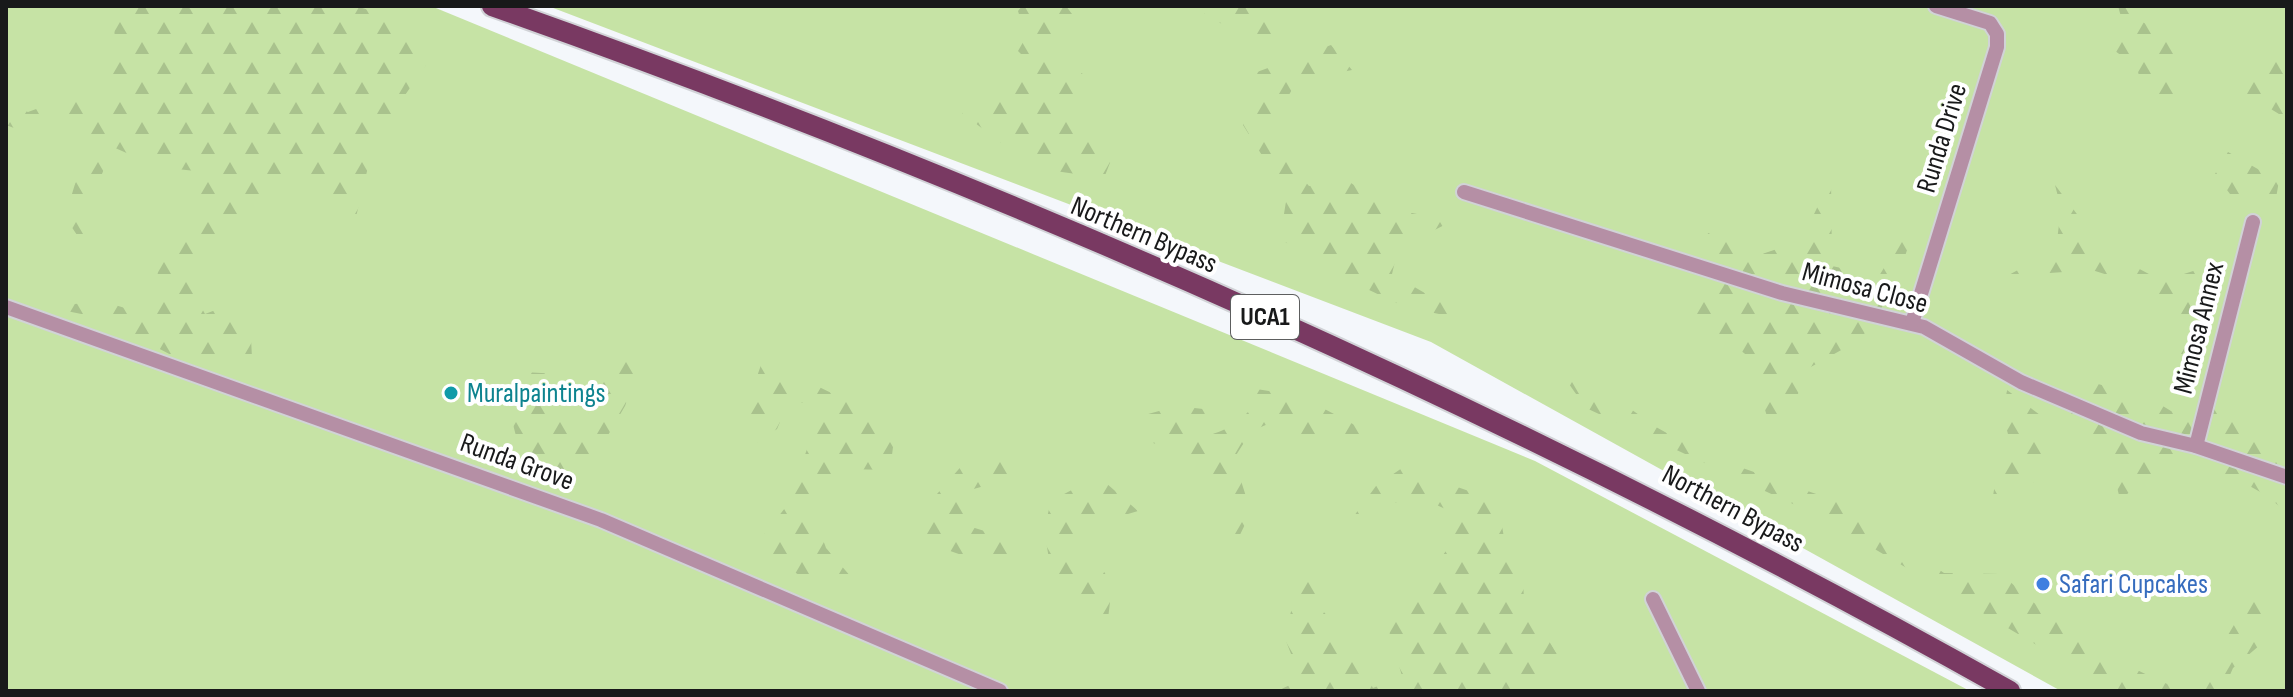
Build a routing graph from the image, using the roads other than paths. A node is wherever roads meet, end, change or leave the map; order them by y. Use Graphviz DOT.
graph roads {
  1 [pos="492,6"];
  2 [pos="1936,6"];
  3 [pos="1464,192"];
  4 [pos="2253,222"];
  5 [pos="6,307"];
  6 [pos="1912,323"];
  7 [pos="2196,446"];
  8 [pos="2287,477"];
  9 [pos="1653,599"];
  10 [pos="1000,691"];
  11 [pos="1698,691"];
  12 [pos="2010,691"];
  1 -- 12 [label="main road, Northern Bypass / UCA1"];
  2 -- 6 [label="street, Runda Drive"];
  3 -- 6 [label="street, Mimosa Close"];
  4 -- 7 [label="street, Mimosa Annex"];
  5 -- 10 [label="street, Runda Grove"];
  6 -- 7 [label="street, Mimosa Close"];
  7 -- 8 [label="street, Mimosa Close"];
  9 -- 11 [label="street"];
}
